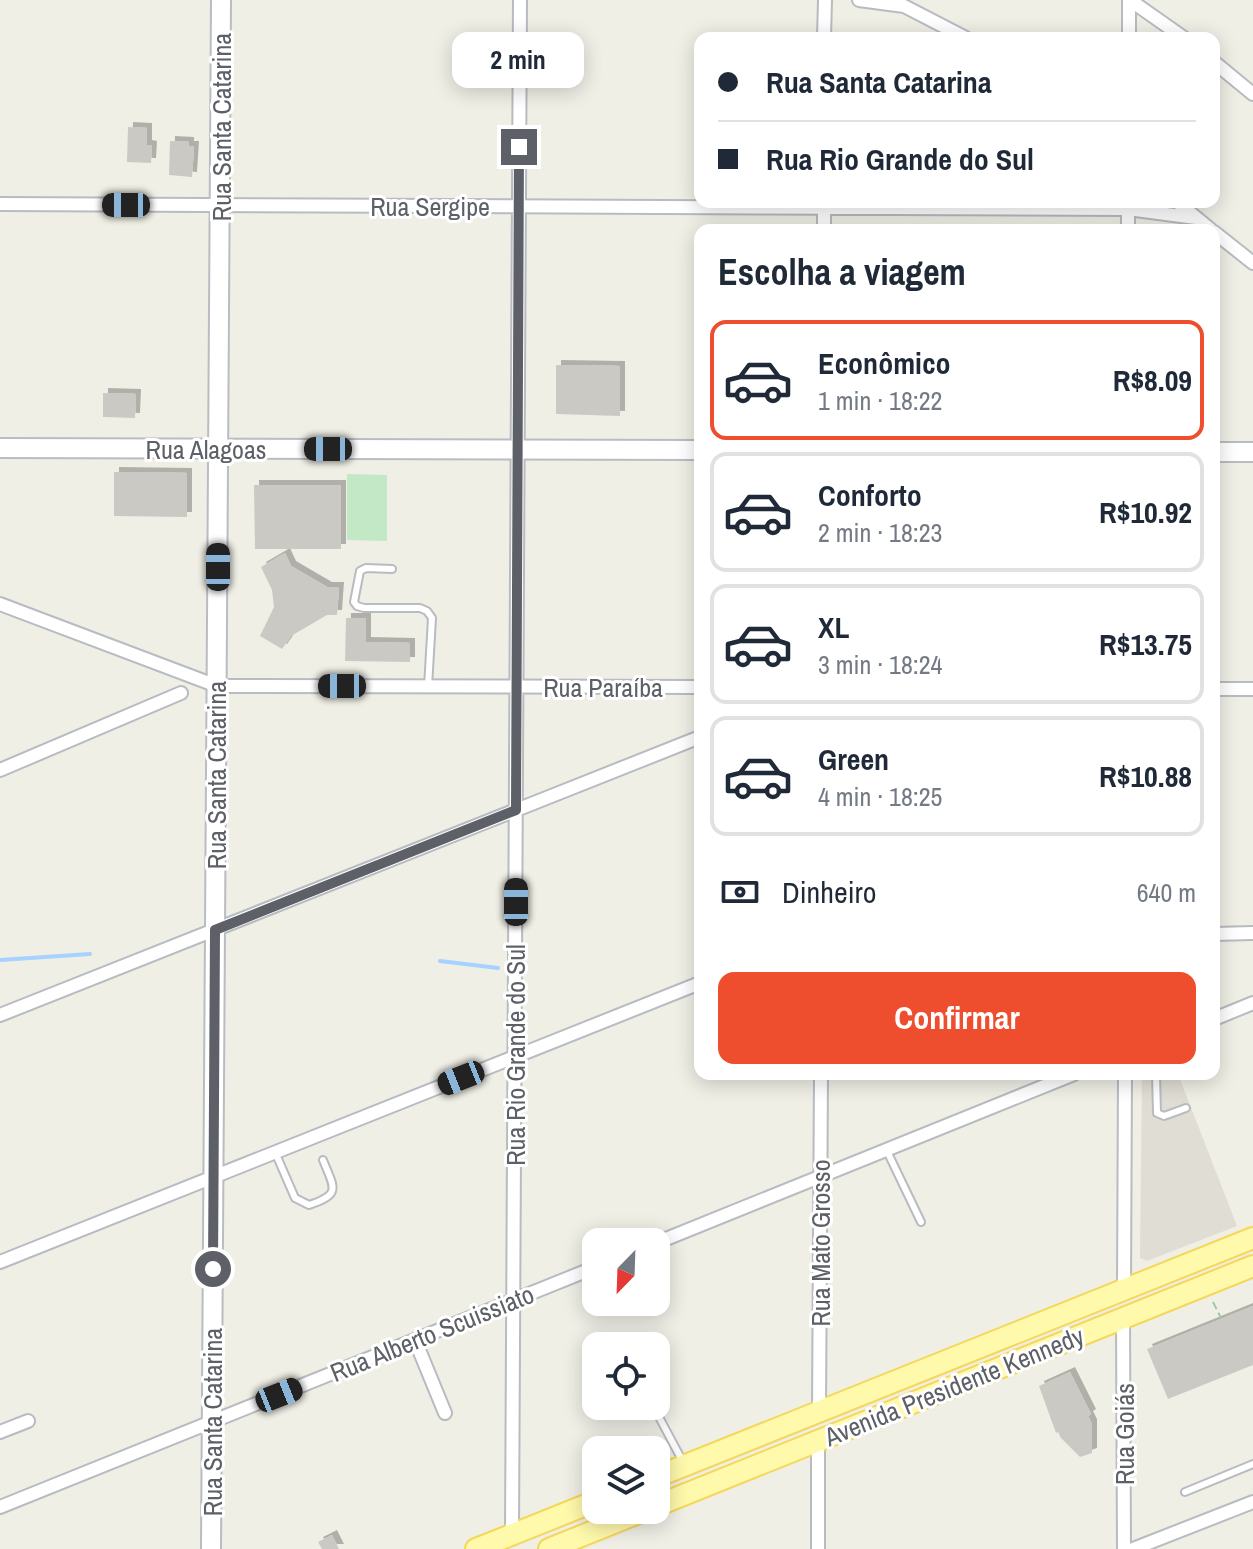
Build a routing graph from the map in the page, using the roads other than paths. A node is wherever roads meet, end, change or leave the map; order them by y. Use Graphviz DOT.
graph roads {
  1 [pos="221,0"];
  2 [pos="520,0"];
  3 [pos="825,0"];
  4 [pos="859,0"];
  5 [pos="1130,0"];
  6 [pos="824,32"];
  7 [pos="954,32"];
  8 [pos="1129,32"];
  9 [pos="1175,32"];
  10 [pos="1220,67"];
  11 [pos="1253,94"];
  12 [pos="0,204"];
  13 [pos="221,205"];
  14 [pos="694,205"];
  15 [pos="519,206"];
  16 [pos="1144,208"];
  17 [pos="1184,208"];
  18 [pos="1196,218"];
  19 [pos="1204,224"];
  20 [pos="1220,237"];
  21 [pos="1253,263"];
  22 [pos="0,448"];
  23 [pos="219,449"];
  24 [pos="518,450"];
  25 [pos="694,450"];
  26 [pos="1220,452"];
  27 [pos="1253,452"];
  28 [pos="392,569"];
  29 [pos="0,604"];
  30 [pos="217,686"];
  31 [pos="428,687"];
  32 [pos="516,687"];
  33 [pos="694,687"];
  34 [pos="1220,689"];
  35 [pos="1253,689"];
  36 [pos="181,693"];
  37 [pos="694,739"];
  38 [pos="0,770"];
  39 [pos="516,810"];
  40 [pos="215,930"];
  41 [pos="1253,933"];
  42 [pos="1220,934"];
  43 [pos="694,985"];
  44 [pos="1253,1003"];
  45 [pos="0,1015"];
  46 [pos="1220,1017"];
  47 [pos="515,1057"];
  48 [pos="821,1080"];
  49 [pos="1059,1080"];
  50 [pos="1125,1080"];
  51 [pos="1155,1080"];
  52 [pos="1186,1108"];
  53 [pos="886,1149"];
  54 [pos="275,1152"];
  55 [pos="323,1160"];
  56 [pos="820,1176"];
  57 [pos="214,1177"];
  58 [pos="921,1222"];
  59 [pos="670,1237"];
  60 [pos="1253,1238"];
  61 [pos="0,1262"];
  62 [pos="1253,1266"];
  63 [pos="582,1273"];
  64 [pos="1124,1289"];
  65 [pos="513,1300"];
  66 [pos="1123,1318"];
  67 [pos="415,1340"];
  68 [pos="972,1350"];
  69 [pos="972,1379"];
  70 [pos="819,1411"];
  71 [pos="445,1413"];
  72 [pos="661,1420"];
  73 [pos="28,1421"];
  74 [pos="211,1422"];
  75 [pos="0,1432"];
  76 [pos="818,1441"];
  77 [pos="1253,1464"];
  78 [pos="685,1465"];
  79 [pos="670,1471"];
  80 [pos="1185,1492"];
  81 [pos="670,1500"];
  82 [pos="1253,1502"];
  83 [pos="582,1506"];
  84 [pos="0,1507"];
  85 [pos="611,1524"];
  86 [pos="512,1534"];
  87 [pos="211,1549"];
  88 [pos="476,1549"];
  89 [pos="549,1549"];
  90 [pos="818,1549"];
  91 [pos="1124,1549"];
  92 [pos="1133,1549"];
  1 -- 13 [label="street, Rua Santa Catarina"];
  2 -- 15 [label="street, Rua Rio Grande do Sul"];
  3 -- 6 [label="street"];
  4 -- 7 [label="street"];
  5 -- 8 [label="street"];
  5 -- 9 [label="street"];
  10 -- 11 [label="street"];
  12 -- 13 [label="street, Rua Sergipe"];
  13 -- 15 [label="street, Rua Sergipe"];
  13 -- 23 [label="street, Rua Santa Catarina"];
  14 -- 15 [label="street, Rua Sergipe"];
  15 -- 24 [label="street, Rua Rio Grande do Sul"];
  16 -- 18 [label="street, Rua Sergipe"];
  17 -- 18 [label="street"];
  18 -- 19 [label="street"];
  20 -- 21 [label="street"];
  22 -- 23 [label="street, Rua Alagoas"];
  23 -- 24 [label="street, Rua Alagoas"];
  23 -- 30 [label="street, Rua Santa Catarina"];
  24 -- 25 [label="street, Rua Alagoas"];
  24 -- 32 [label="street, Rua Rio Grande do Sul"];
  26 -- 27 [label="street"];
  28 -- 31 [label="lane"];
  29 -- 30 [label="street"];
  30 -- 31 [label="street, Rua Paraíba"];
  30 -- 40 [label="street, Rua Santa Catarina"];
  31 -- 32 [label="street, Rua Paraíba"];
  32 -- 33 [label="street, Rua Paraíba"];
  32 -- 39 [label="street, Rua Rio Grande do Sul"];
  34 -- 35 [label="street"];
  36 -- 38 [label="street"];
  37 -- 39 [label="street"];
  39 -- 40 [label="street"];
  39 -- 47 [label="street, Rua Rio Grande do Sul"];
  40 -- 45 [label="street"];
  40 -- 57 [label="street, Rua Santa Catarina"];
  41 -- 42 [label="street"];
  43 -- 47 [label="street"];
  44 -- 46 [label="street"];
  47 -- 54 [label="street"];
  47 -- 65 [label="street, Rua Rio Grande do Sul"];
  48 -- 56 [label="street, Rua Mato Grosso"];
  49 -- 53 [label="street"];
  50 -- 64 [label="street"];
  51 -- 52 [label="lane"];
  53 -- 56 [label="street"];
  53 -- 58 [label="lane"];
  54 -- 55 [label="lane"];
  54 -- 57 [label="street"];
  56 -- 59 [label="street"];
  56 -- 70 [label="street, Rua Mato Grosso"];
  57 -- 61 [label="street"];
  57 -- 74 [label="street, Rua Santa Catarina"];
  60 -- 64 [label="main road, Avenida Presidente Kennedy"];
  62 -- 66 [label="main road, Avenida Presidente Kennedy"];
  63 -- 65 [label="street, Rua Alberto Scuissiato"];
  64 -- 68 [label="main road, Avenida Presidente Kennedy"];
  65 -- 67 [label="street, Rua Alberto Scuissiato"];
  65 -- 86 [label="street, Rua Rio Grande do Sul"];
  66 -- 69 [label="main road, Avenida Presidente Kennedy"];
  66 -- 91 [label="street, Rua Goiás"];
  67 -- 71 [label="street"];
  67 -- 74 [label="street, Rua Alberto Scuissiato"];
  68 -- 69 [label="main road"];
  68 -- 70 [label="main road, Avenida Presidente Kennedy"];
  69 -- 76 [label="main road, Avenida Presidente Kennedy"];
  70 -- 78 [label="main road, Avenida Presidente Kennedy"];
  72 -- 78 [label="lane"];
  73 -- 75 [label="street"];
  74 -- 84 [label="street, Rua Alberto Scuissiato"];
  74 -- 87 [label="street, Rua Santa Catarina"];
  76 -- 81 [label="main road, Avenida Presidente Kennedy"];
  76 -- 90 [label="street"];
  77 -- 80 [label="lane"];
  78 -- 79 [label="main road, Avenida Presidente Kennedy"];
  82 -- 92 [label="street"];
  83 -- 86 [label="main road"];
  85 -- 89 [label="main road"];
  86 -- 88 [label="main road"];
}
